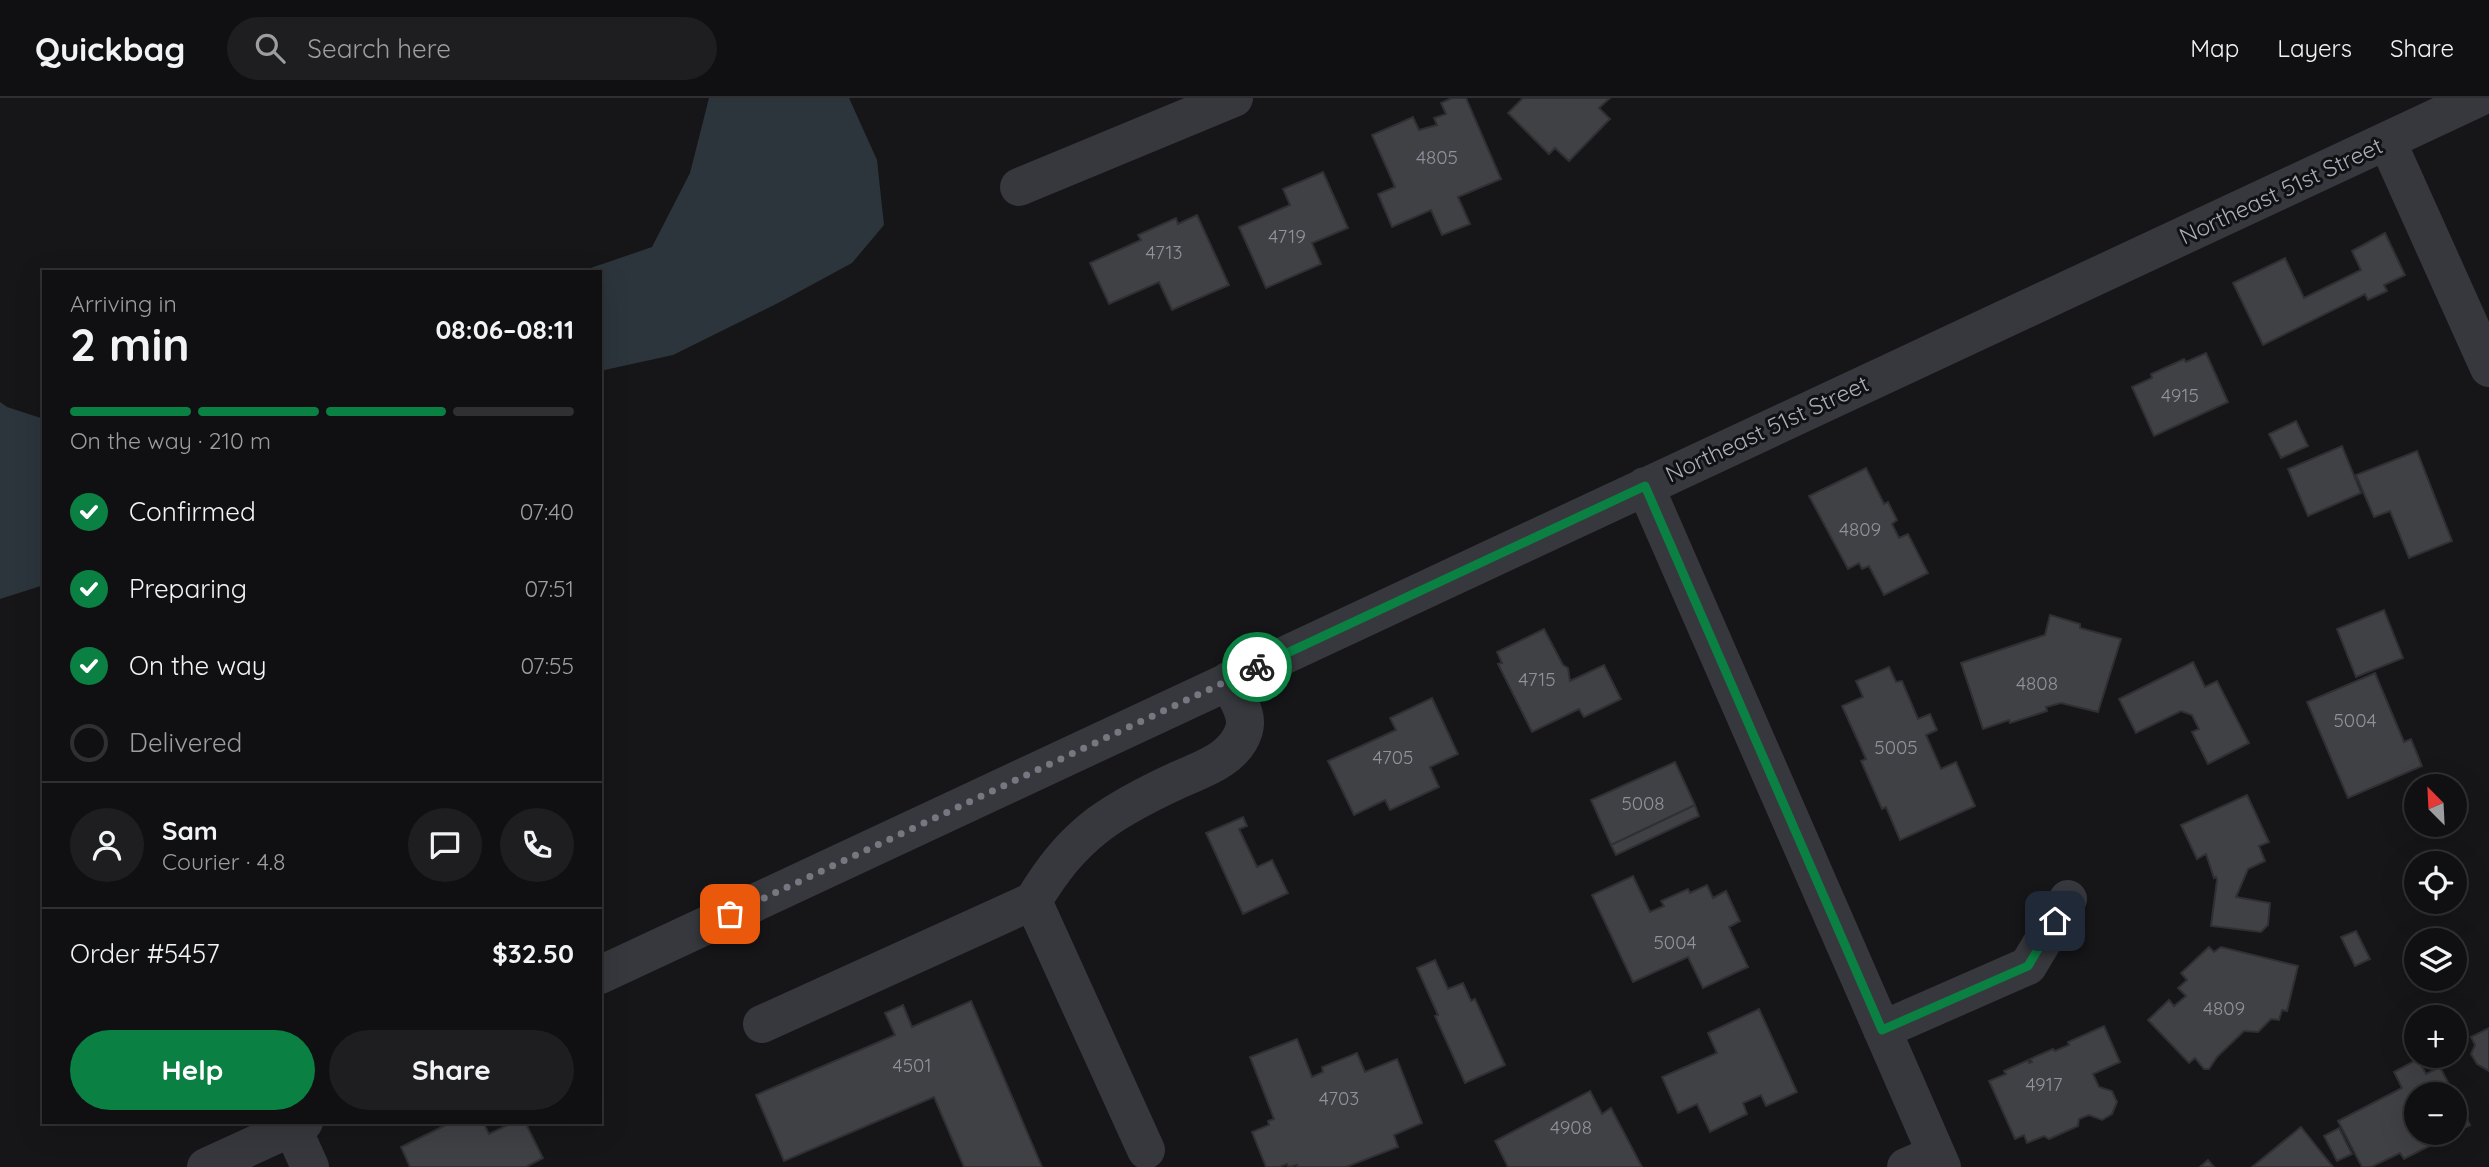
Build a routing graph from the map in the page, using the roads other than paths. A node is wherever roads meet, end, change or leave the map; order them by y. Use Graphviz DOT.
graph roads {
  1 [pos="2477,98"];
  2 [pos="1228,99"];
  3 [pos="2387,141"];
  4 [pos="1019,187"];
  5 [pos="2489,368"];
  6 [pos="1645,486"];
  7 [pos="1228,681"];
  8 [pos="2068,899"];
  9 [pos="1033,901"];
  10 [pos="602,974"];
  11 [pos="762,1024"];
  12 [pos="1882,1030"];
  13 [pos="298,1125"];
  14 [pos="1146,1150"];
  15 [pos="1928,1163"];
  16 [pos="206,1167"];
  17 [pos="310,1167"];
  1 -- 3 [label="street, Northeast 51st Street"];
  2 -- 4 [label="street"];
  3 -- 5 [label="street"];
  3 -- 6 [label="street, Northeast 51st Street"];
  6 -- 7 [label="street, Northeast 51st Street"];
  6 -- 12 [label="street"];
  7 -- 9 [label="street"];
  7 -- 10 [label="street, Northeast 51st Street"];
  8 -- 12 [label="street"];
  9 -- 11 [label="street"];
  9 -- 14 [label="street"];
  12 -- 15 [label="street"];
  13 -- 16 [label="street"];
  13 -- 17 [label="street"];
}
